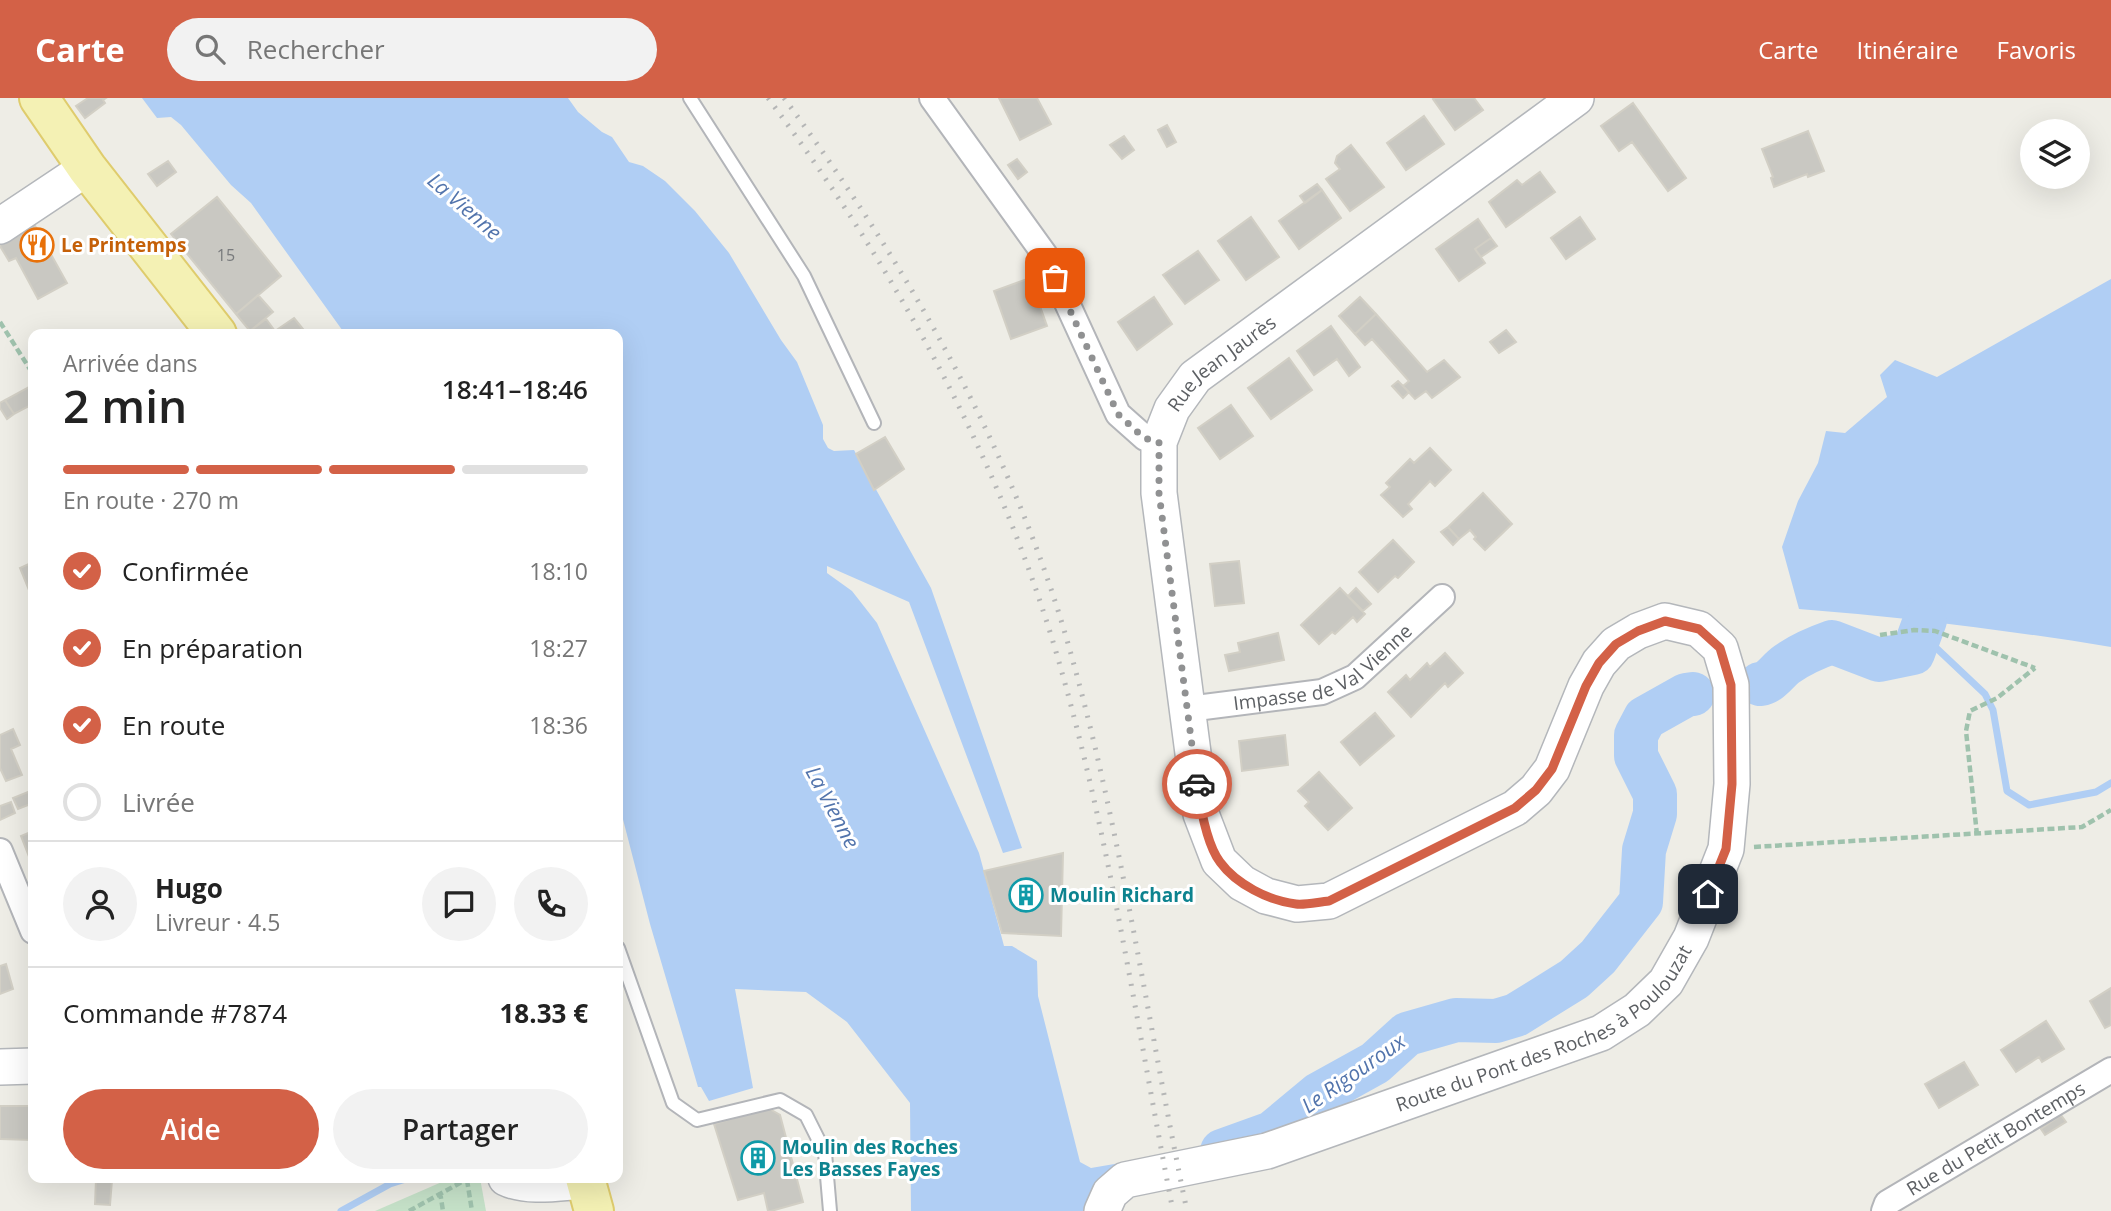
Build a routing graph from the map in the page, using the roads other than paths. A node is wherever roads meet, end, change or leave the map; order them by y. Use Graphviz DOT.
graph roads {
  1 [pos="39,98"];
  2 [pos="690,98"];
  3 [pos="932,98"];
  4 [pos="1576,98"];
  5 [pos="87,168"];
  6 [pos="0,226"];
  7 [pos="214,329"];
  8 [pos="874,423"];
  9 [pos="1159,442"];
  10 [pos="1442,597"];
  11 [pos="1188,709"];
  12 [pos="0,851"];
  13 [pos="1219,862"];
  14 [pos="28,919"];
  15 [pos="623,962"];
  16 [pos="28,1066"];
  17 [pos="0,1067"];
  18 [pos="2111,1070"];
  19 [pos="533,1183"];
  20 [pos="588,1190"];
  21 [pos="830,1211"];
  22 [pos="1102,1211"];
  23 [pos="1884,1211"];
  1 -- 5 [label="main road"];
  2 -- 8 [label="lane"];
  3 -- 9 [label="street"];
  4 -- 9 [label="street, Rue Jean Jaurès"];
  5 -- 6 [label="street"];
  5 -- 7 [label="main road"];
  9 -- 11 [label="street, Rue Jean Jaurès"];
  10 -- 11 [label="street, Impasse de Val Vienne"];
  11 -- 13 [label="street, Rue Jean Jaurès"];
  12 -- 14 [label="street"];
  13 -- 22 [label="street, Route du Pont des Roches à Poulouzat"];
  15 -- 21 [label="lane"];
  16 -- 17 [label="street"];
  18 -- 23 [label="street, Rue du Petit Bontemps"];
  19 -- 20 [label="street"];
}
